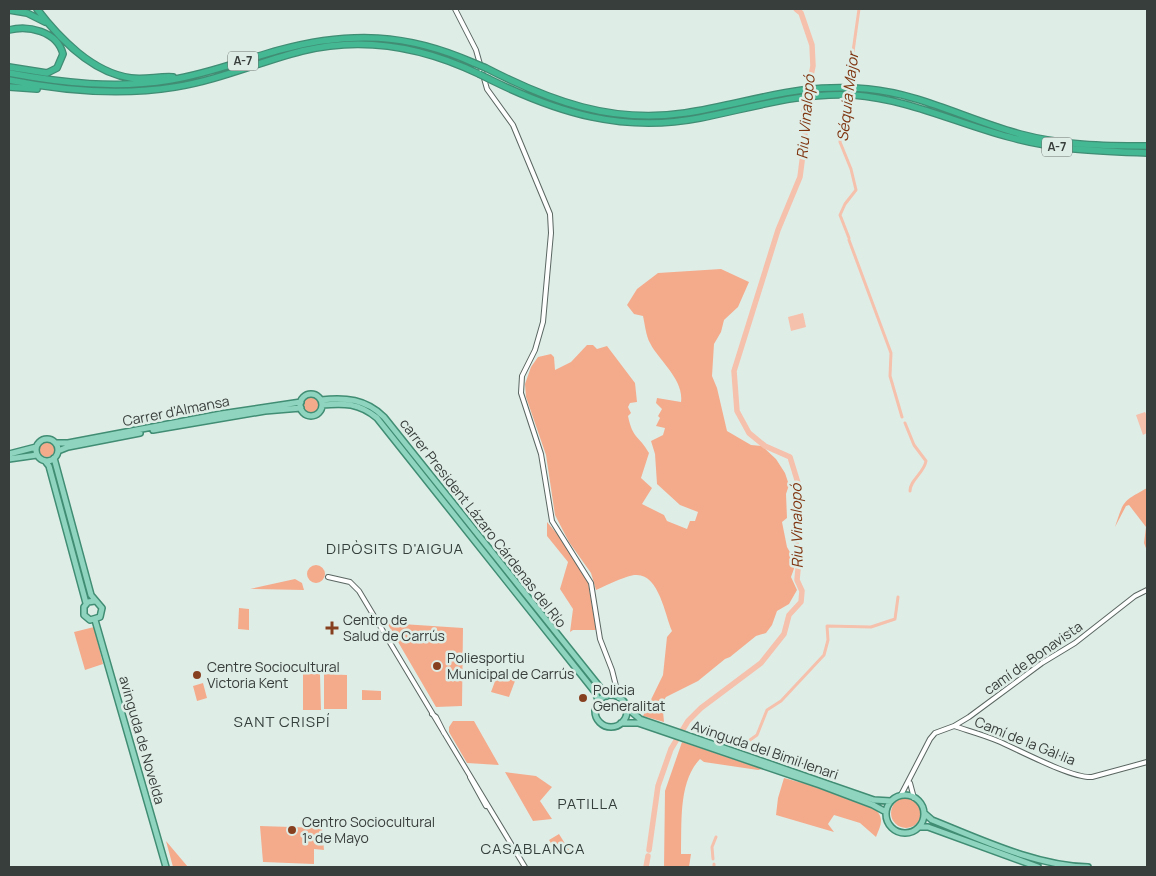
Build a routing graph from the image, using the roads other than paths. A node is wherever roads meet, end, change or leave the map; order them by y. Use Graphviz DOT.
graph roads {
  1 [pos="37,9"];
  2 [pos="456,9"];
  3 [pos="9,10"];
  4 [pos="49,24"];
  5 [pos="9,30"];
  6 [pos="9,67"];
  7 [pos="9,73"];
  8 [pos="185,77"];
  9 [pos="9,80"];
  10 [pos="186,85"];
  11 [pos="9,86"];
  12 [pos="1147,146"];
  13 [pos="1147,154"];
  14 [pos="322,403"];
  15 [pos="301,405"];
  16 [pos="56,443"];
  17 [pos="36,447"];
  18 [pos="58,451"];
  19 [pos="9,454"];
  20 [pos="37,455"];
  21 [pos="54,458"];
  22 [pos="9,459"];
  23 [pos="45,461"];
  24 [pos="328,577"];
  25 [pos="1147,590"];
  26 [pos="95,602"];
  27 [pos="86,603"];
  28 [pos="95,620"];
  29 [pos="615,688"];
  30 [pos="609,696"];
  31 [pos="619,698"];
  32 [pos="599,702"];
  33 [pos="626,707"];
  34 [pos="621,723"];
  35 [pos="954,726"];
  36 [pos="719,748"];
  37 [pos="1147,762"];
  38 [pos="910,780"];
  39 [pos="901,796"];
  40 [pos="914,798"];
  41 [pos="891,801"];
  42 [pos="886,812"];
  43 [pos="924,813"];
  44 [pos="919,827"];
  45 [pos="166,867"];
  46 [pos="525,867"];
  47 [pos="1038,867"];
  48 [pos="1088,867"];
  1 -- 4 [label="highway"];
  2 -- 29 [label="street"];
  3 -- 4 [label="highway"];
  4 -- 8 [label="highway"];
  5 -- 6 [label="highway"];
  7 -- 8 [label="highway, A-7"];
  8 -- 12 [label="highway, A-7, bridge"];
  9 -- 10 [label="highway, A-7"];
  10 -- 11 [label="highway"];
  10 -- 13 [label="highway, A-7, bridge"];
  14 -- 15 [label="main road"];
  14 -- 15 [label="main road"];
  14 -- 30 [label="main road, carrer President Lázaro Cárdenas del Río"];
  14 -- 32 [label="main road, carrer President Lázaro Cárdenas del Río"];
  15 -- 16 [label="main road, Carrer d'Almansa"];
  15 -- 18 [label="main road"];
  16 -- 17 [label="main road"];
  16 -- 18 [label="main road"];
  17 -- 19 [label="main road"];
  17 -- 20 [label="main road"];
  18 -- 21 [label="main road"];
  20 -- 22 [label="main road"];
  20 -- 23 [label="main road"];
  21 -- 23 [label="main road"];
  21 -- 26 [label="main road"];
  23 -- 27 [label="main road"];
  24 -- 46 [label="street"];
  25 -- 35 [label="street, camí de Bonavista"];
  26 -- 27 [label="main road"];
  26 -- 28 [label="main road"];
  27 -- 28 [label="main road"];
  28 -- 45 [label="main road, avinguda de Novelda"];
  29 -- 30 [label="street"];
  29 -- 31 [label="street"];
  30 -- 31 [label="main road"];
  30 -- 32 [label="main road"];
  31 -- 33 [label="main road"];
  32 -- 34 [label="main road"];
  33 -- 34 [label="main road"];
  33 -- 36 [label="main road, Avinguda del Bimil·lenari"];
  34 -- 36 [label="main road, Avinguda del Bimil·lenari"];
  35 -- 37 [label="street, Camí de la Gàl·lia"];
  35 -- 38 [label="street, camí de Bonavista"];
  36 -- 41 [label="main road, Avinguda del Bimil·lenari"];
  36 -- 42 [label="main road, Avinguda del Bimil·lenari"];
  38 -- 39 [label="street"];
  38 -- 40 [label="street"];
  39 -- 40 [label="main road"];
  39 -- 41 [label="main road"];
  40 -- 43 [label="main road"];
  41 -- 42 [label="main road"];
  42 -- 44 [label="main road"];
  43 -- 44 [label="main road"];
  43 -- 48 [label="main road"];
  44 -- 47 [label="main road"];
}
